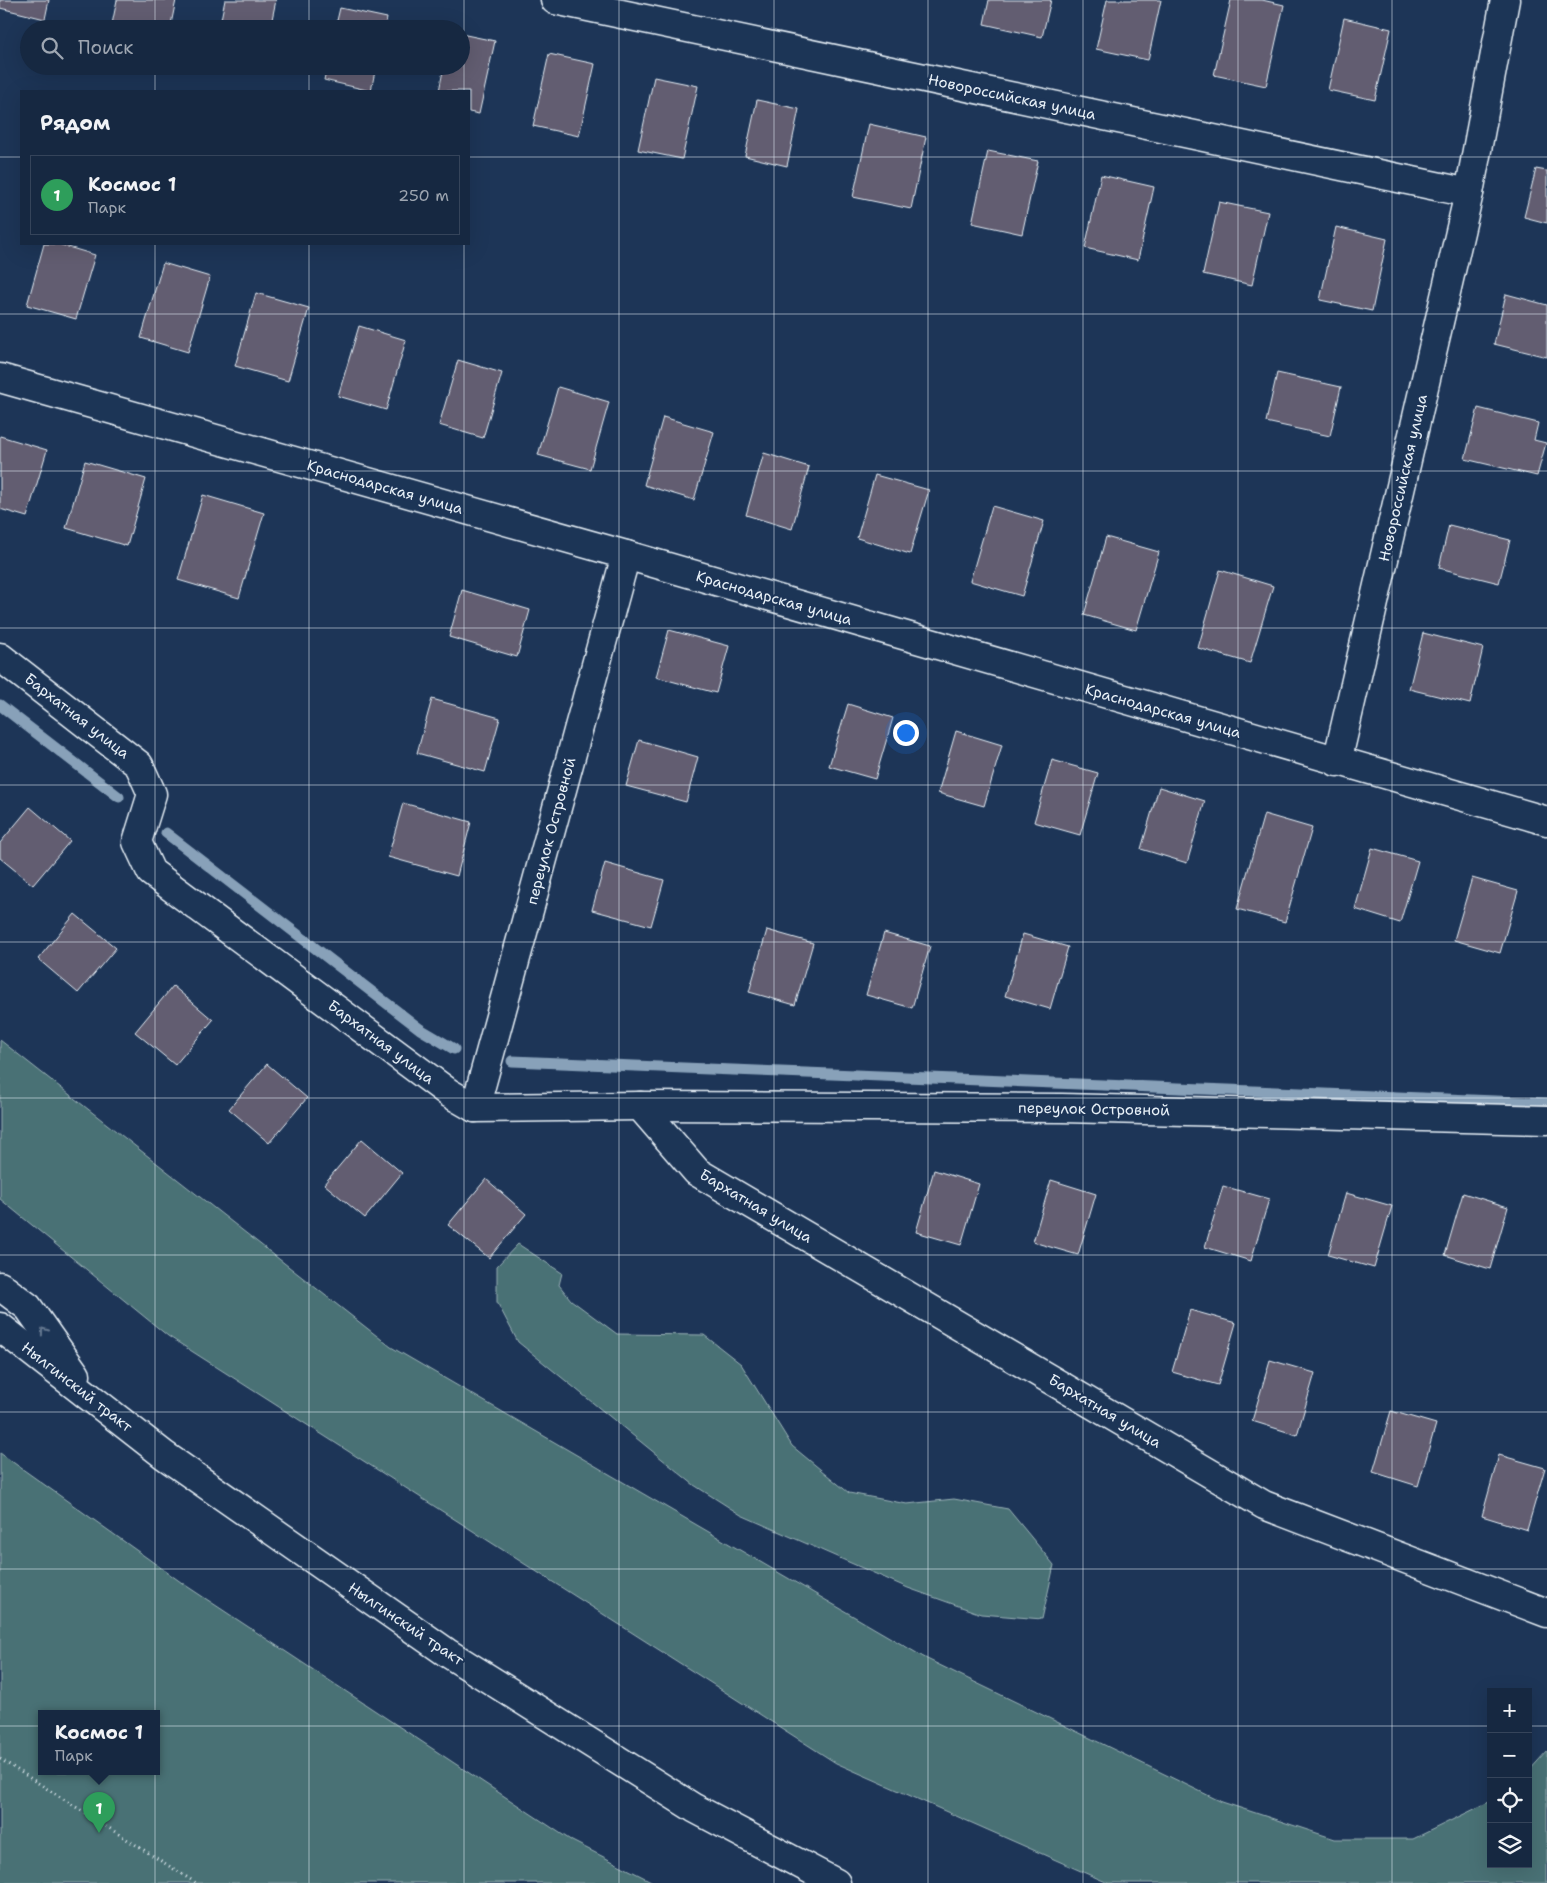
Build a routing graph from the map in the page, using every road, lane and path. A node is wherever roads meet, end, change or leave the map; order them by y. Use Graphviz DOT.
graph roads {
  1 [pos="555,0"];
  2 [pos="1505,0"];
  3 [pos="1469,193"];
  4 [pos="0,378"];
  5 [pos="626,555"];
  6 [pos="0,657"];
  7 [pos="1337,762"];
  8 [pos="1547,822"];
  9 [pos="640,1106"];
  10 [pos="475,1108"];
  11 [pos="1547,1120"];
  12 [pos="0,1286"];
  13 [pos="0,1327"];
  14 [pos="92,1399"];
  15 [pos="1547,1613"];
  16 [pos="0,1759"];
  17 [pos="196,1883"];
  18 [pos="836,1883"];
  1 -- 3 [label="street, Новороссийская улица"];
  2 -- 3 [label="street, Новороссийская улица"];
  3 -- 7 [label="street, Новороссийская улица"];
  4 -- 5 [label="street, Краснодарская улица"];
  5 -- 7 [label="street, Краснодарская улица"];
  5 -- 10 [label="street, переулок Островной"];
  6 -- 10 [label="street, Бархатная улица"];
  7 -- 8 [label="street, Краснодарская улица"];
  9 -- 10 [label="street"];
  9 -- 11 [label="street, переулок Островной"];
  9 -- 15 [label="street, Бархатная улица"];
  14 -- 12 [label="street, one-way"];
  13 -- 14 [label="street, Нылгинский тракт"];
  14 -- 18 [label="street, Нылгинский тракт"];
  16 -- 17 [label="path"];
}
